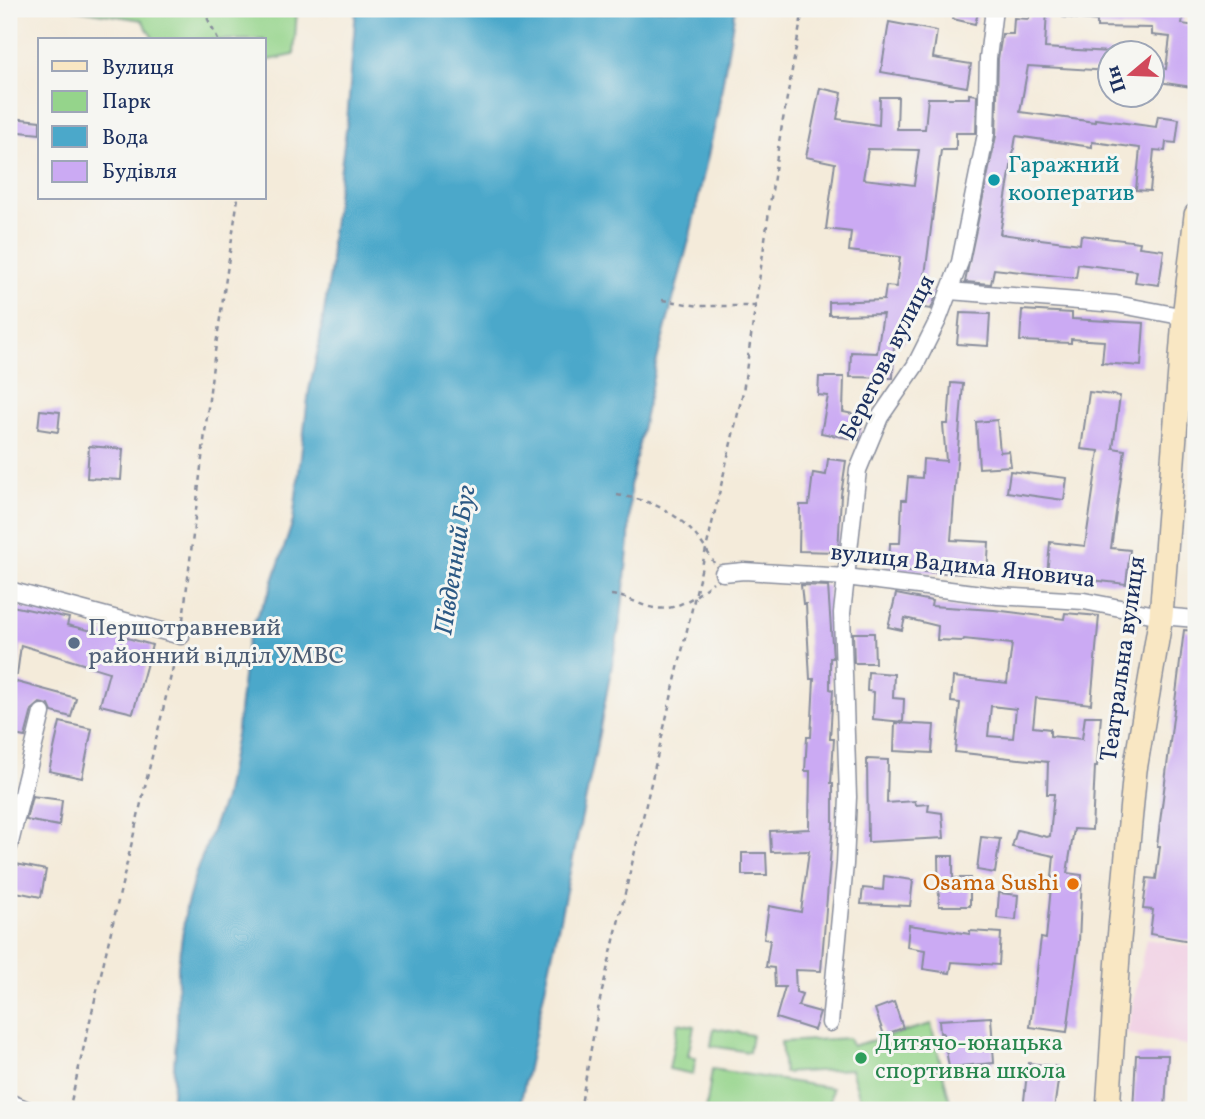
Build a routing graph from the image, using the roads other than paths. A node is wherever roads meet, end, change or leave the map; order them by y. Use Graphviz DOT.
graph roads {
  1 [pos="994,9"];
  2 [pos="1196,215"];
  3 [pos="949,292"];
  4 [pos="1190,318"];
  5 [pos="723,573"];
  6 [pos="846,577"];
  7 [pos="9,590"];
  8 [pos="1161,616"];
  9 [pos="1196,619"];
  10 [pos="181,636"];
  11 [pos="42,713"];
  12 [pos="9,847"];
  13 [pos="830,1023"];
  14 [pos="9,1102"];
  15 [pos="28,1110"];
  16 [pos="1108,1110"];
  1 -- 3 [label="street, Берегова вулиця"];
  2 -- 4 [label="street, Театральна вулиця"];
  3 -- 4 [label="street"];
  3 -- 6 [label="street, Берегова вулиця"];
  4 -- 8 [label="street, Театральна вулиця"];
  5 -- 6 [label="street, вулиця Вадима Яновича"];
  6 -- 8 [label="street, вулиця Вадима Яновича"];
  6 -- 13 [label="street, Берегова вулиця"];
  7 -- 10 [label="street"];
  8 -- 9 [label="street, вулиця Вадима Яновича"];
  8 -- 16 [label="street, Театральна вулиця"];
  11 -- 12 [label="street"];
  14 -- 15 [label="street"];
}
